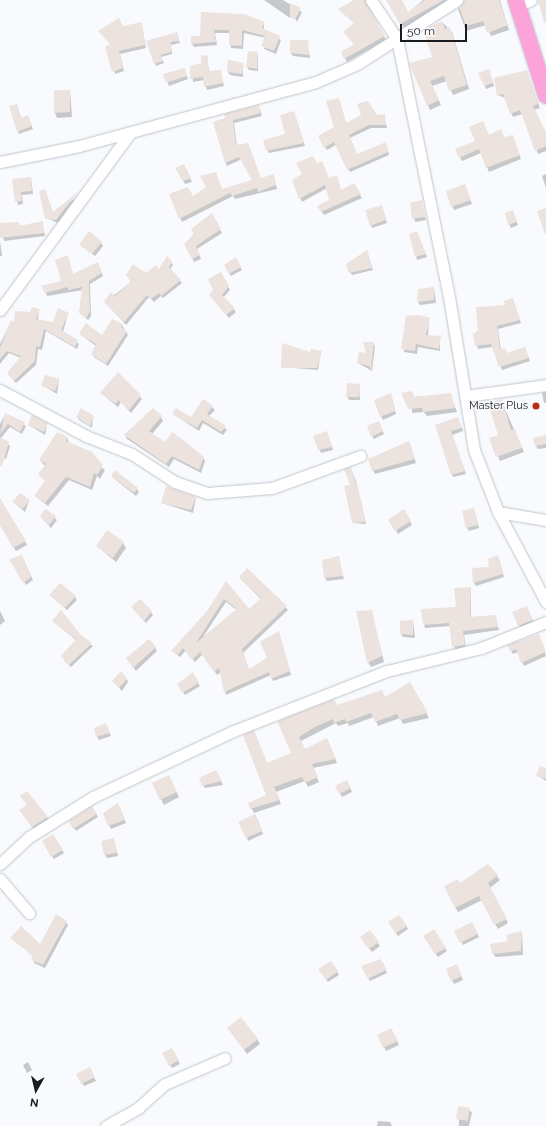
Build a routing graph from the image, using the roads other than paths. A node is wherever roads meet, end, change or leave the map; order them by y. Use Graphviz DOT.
graph roads {
  1 [pos="371,0"];
  2 [pos="457,0"];
  3 [pos="522,2"];
  4 [pos="398,39"];
  5 [pos="546,95"];
  6 [pos="130,133"];
  7 [pos="0,162"];
  8 [pos="0,310"];
  9 [pos="546,385"];
  10 [pos="0,390"];
  11 [pos="466,396"];
  12 [pos="360,456"];
  13 [pos="498,512"];
  14 [pos="546,520"];
  15 [pos="546,602"];
  16 [pos="546,622"];
  17 [pos="0,864"];
  18 [pos="0,879"];
  19 [pos="30,913"];
  20 [pos="225,1058"];
  21 [pos="106,1126"];
  1 -- 4 [label="street"];
  2 -- 4 [label="street"];
  3 -- 5 [label="highway"];
  4 -- 6 [label="street"];
  4 -- 11 [label="street"];
  6 -- 7 [label="street"];
  6 -- 8 [label="street"];
  9 -- 11 [label="street"];
  10 -- 12 [label="street"];
  11 -- 13 [label="street"];
  13 -- 14 [label="street"];
  13 -- 15 [label="street"];
  16 -- 17 [label="street"];
  18 -- 19 [label="street"];
  20 -- 21 [label="street"];
}
